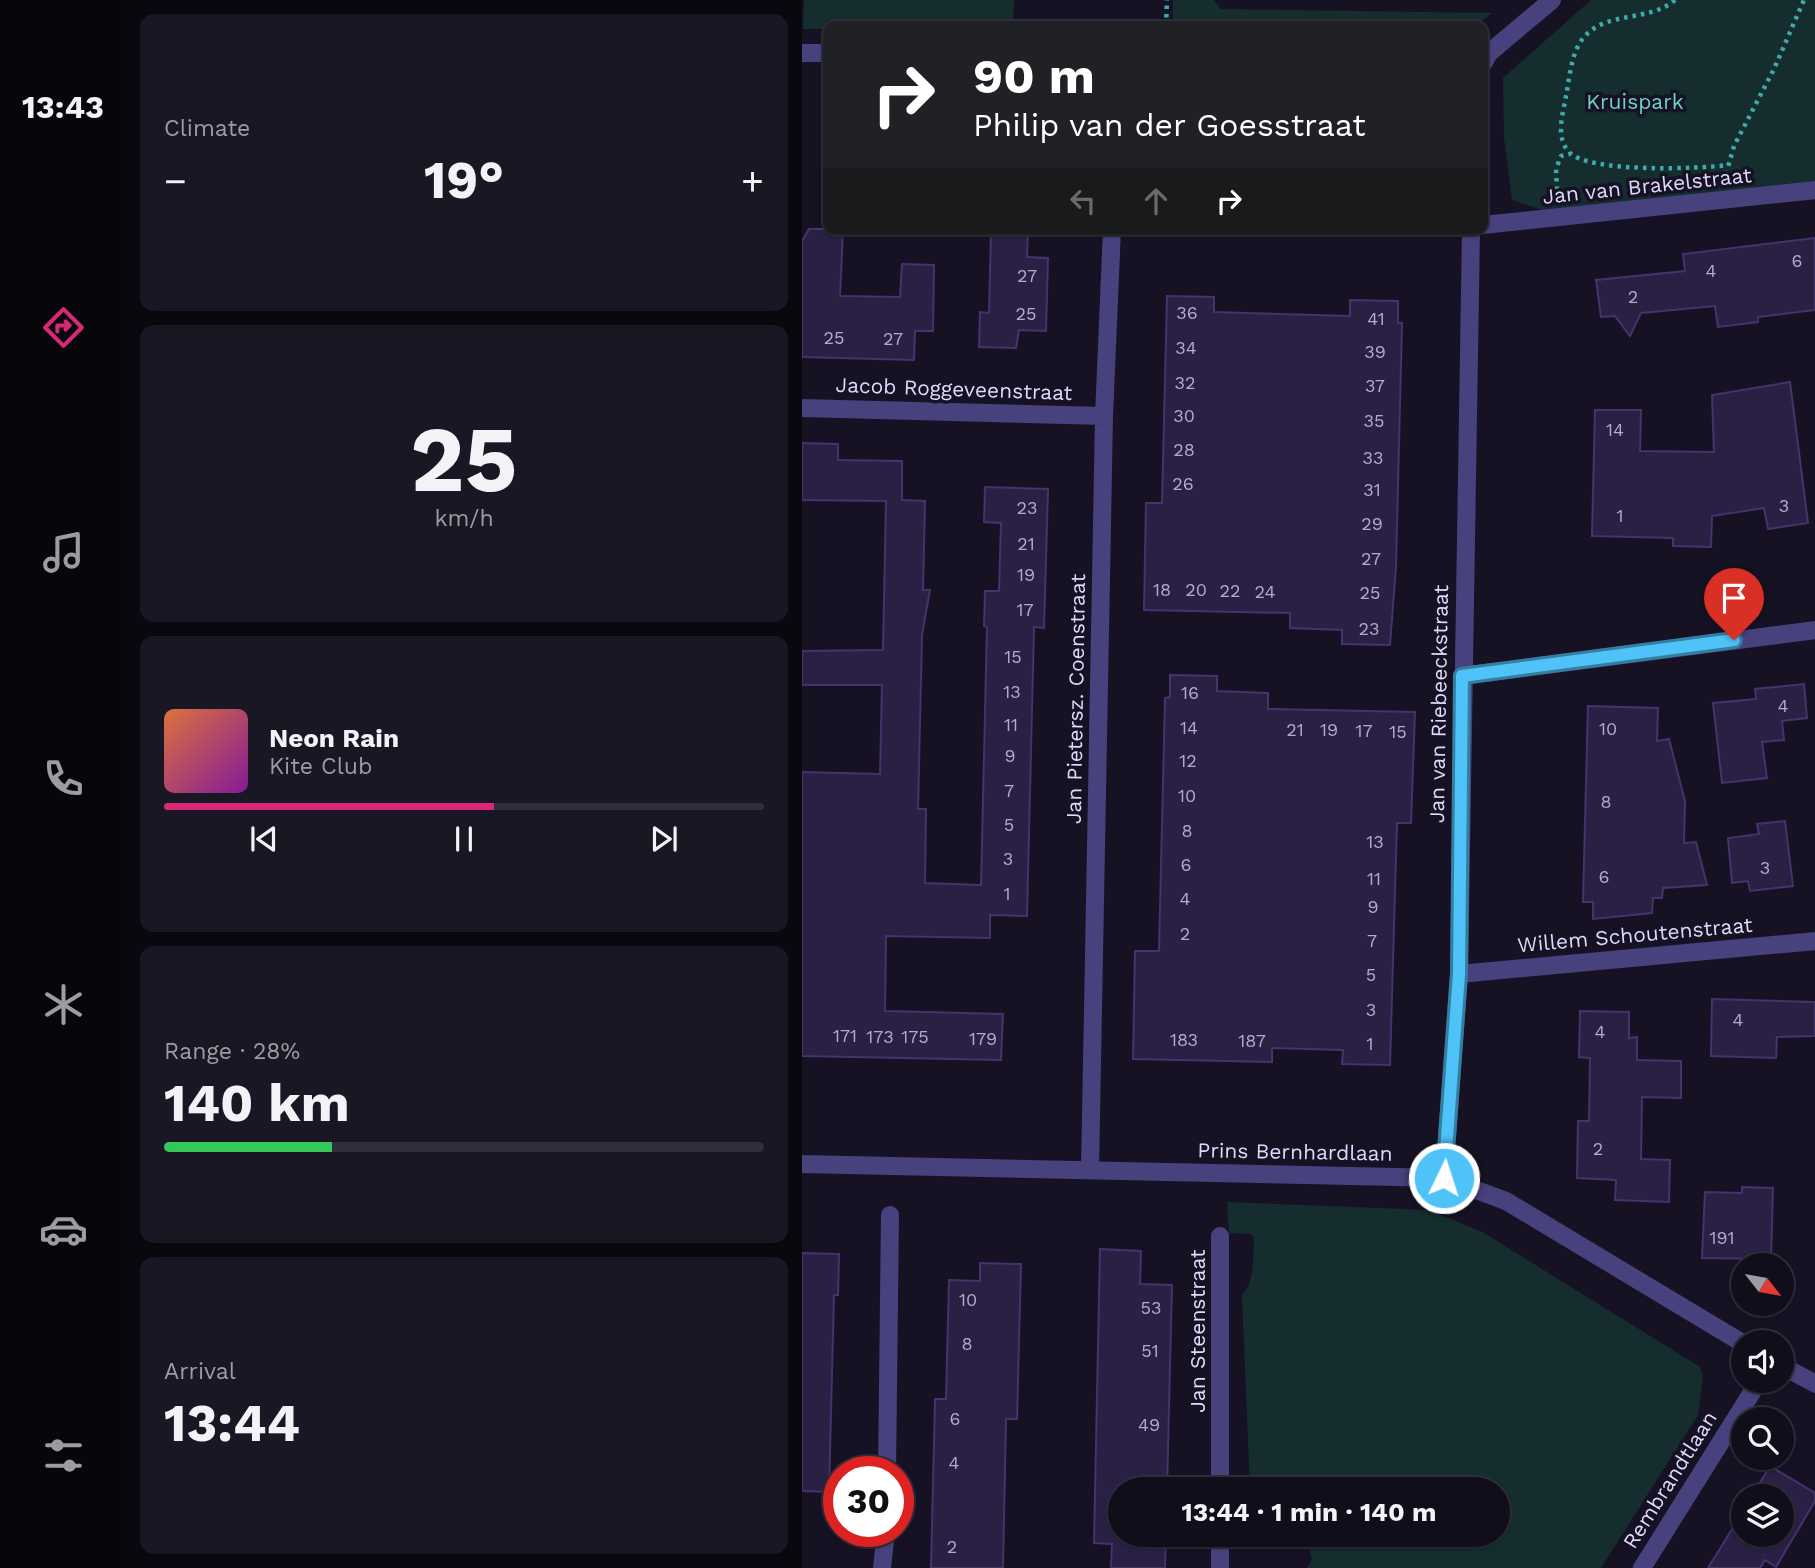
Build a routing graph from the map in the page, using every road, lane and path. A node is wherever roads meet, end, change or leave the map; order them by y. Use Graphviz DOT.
graph roads {
  1 [pos="1167,0"];
  2 [pos="1552,0"];
  3 [pos="1675,0"];
  4 [pos="1804,0"];
  5 [pos="1166,21"];
  6 [pos="802,53"];
  7 [pos="823,53"];
  8 [pos="1488,55"];
  9 [pos="1570,153"];
  10 [pos="1728,165"];
  11 [pos="1815,190"];
  12 [pos="1730,200"];
  13 [pos="1563,217"];
  14 [pos="1488,224"];
  15 [pos="1112,235"];
  16 [pos="1471,235"];
  17 [pos="802,408"];
  18 [pos="1104,416"];
  19 [pos="1815,630"];
  20 [pos="1462,676"];
  21 [pos="1815,941"];
  22 [pos="1459,974"];
  23 [pos="802,1164"];
  24 [pos="1090,1170"];
  25 [pos="1444,1178"];
  26 [pos="890,1215"];
  27 [pos="1220,1236"];
  28 [pos="1731,1336"];
  29 [pos="1794,1373"];
  30 [pos="1815,1384"];
  31 [pos="1751,1393"];
  32 [pos="887,1456"];
  33 [pos="1220,1477"];
  34 [pos="884,1547"];
  35 [pos="1220,1547"];
  36 [pos="882,1568"];
  37 [pos="1220,1568"];
  38 [pos="1641,1568"];
  1 -- 5 [label="path"];
  2 -- 8 [label="street"];
  3 -- 9 [label="path"];
  4 -- 10 [label="path"];
  6 -- 7 [label="street"];
  9 -- 10 [label="path"];
  9 -- 13 [label="path"];
  10 -- 12 [label="path"];
  11 -- 12 [label="street, Jan van Brakelstraat"];
  12 -- 13 [label="street, Jan van Brakelstraat"];
  13 -- 14 [label="street, Jan van Brakelstraat"];
  15 -- 18 [label="street, Jan Pietersz. Coenstraat"];
  16 -- 20 [label="street, Jan van Riebeeckstraat"];
  17 -- 18 [label="street, Jacob Roggeveenstraat"];
  18 -- 24 [label="street, Jan Pietersz. Coenstraat"];
  19 -- 20 [label="street"];
  20 -- 22 [label="street, Jan van Riebeeckstraat"];
  21 -- 22 [label="street, Willem Schoutenstraat"];
  22 -- 25 [label="street, Jan van Riebeeckstraat"];
  23 -- 24 [label="street, Prins Bernhardlaan"];
  24 -- 25 [label="street, Prins Bernhardlaan"];
  25 -- 28 [label="street, Prins Bernhardlaan"];
  26 -- 32 [label="street"];
  27 -- 33 [label="street, Jan Steenstraat"];
  29 -- 30 [label="street"];
  31 -- 38 [label="street, Rembrandtlaan"];
  34 -- 36 [label="street"];
  35 -- 37 [label="street"];
}
